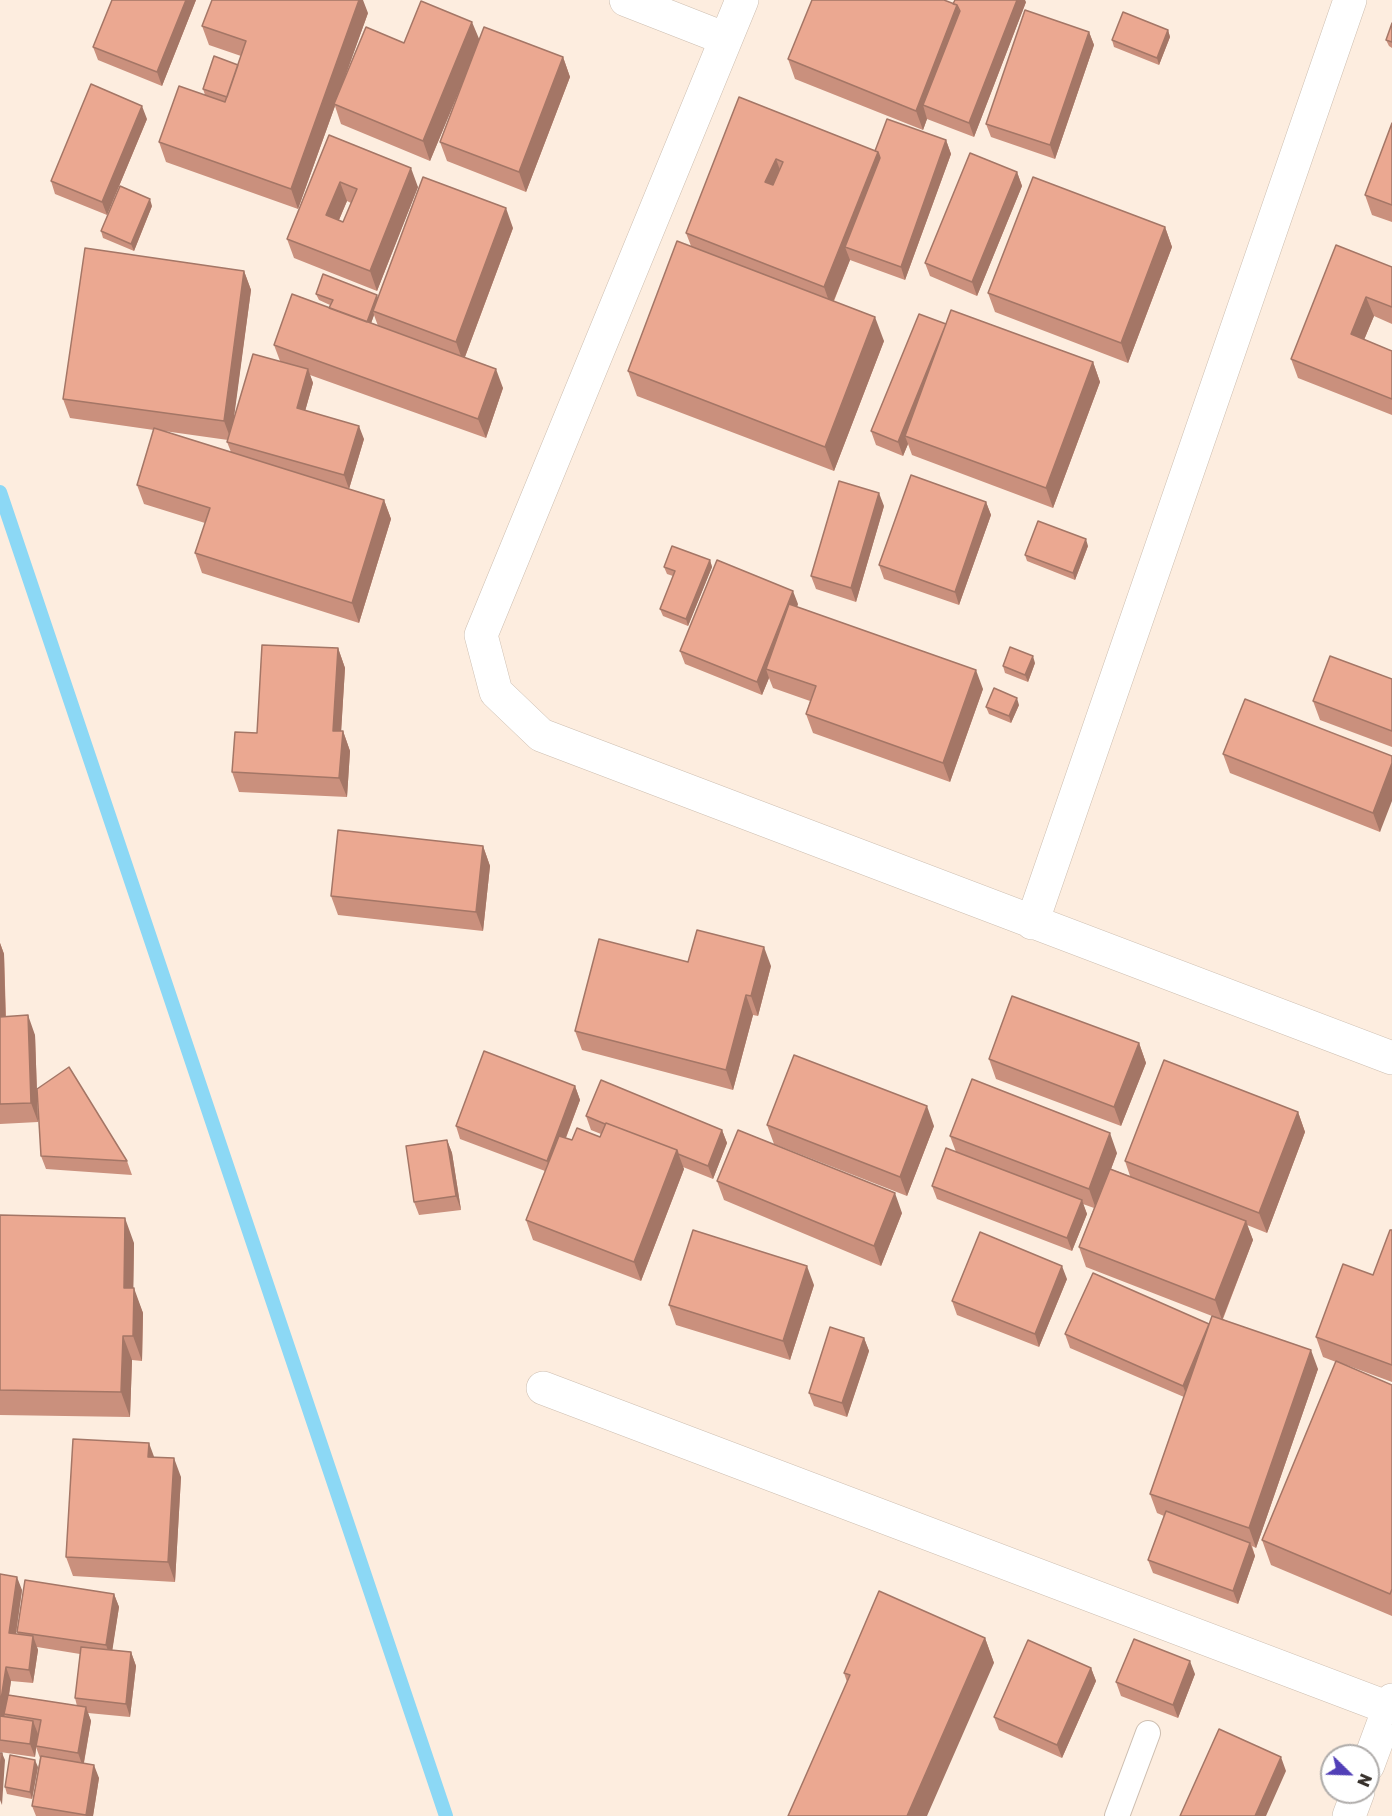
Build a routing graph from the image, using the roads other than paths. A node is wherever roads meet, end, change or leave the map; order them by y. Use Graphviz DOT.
graph roads {
  1 [pos="626,0"];
  2 [pos="742,0"];
  3 [pos="1350,0"];
  4 [pos="726,39"];
  5 [pos="1032,923"];
  6 [pos="1392,1058"];
  7 [pos="543,1388"];
  8 [pos="1391,1704"];
  9 [pos="1148,1732"];
  10 [pos="1376,1744"];
  11 [pos="1117,1816"];
  1 -- 4 [label="street"];
  2 -- 4 [label="street"];
  3 -- 5 [label="street"];
  4 -- 5 [label="street"];
  5 -- 6 [label="street"];
  7 -- 8 [label="street"];
  8 -- 10 [label="street"];
  9 -- 11 [label="lane"];
}
